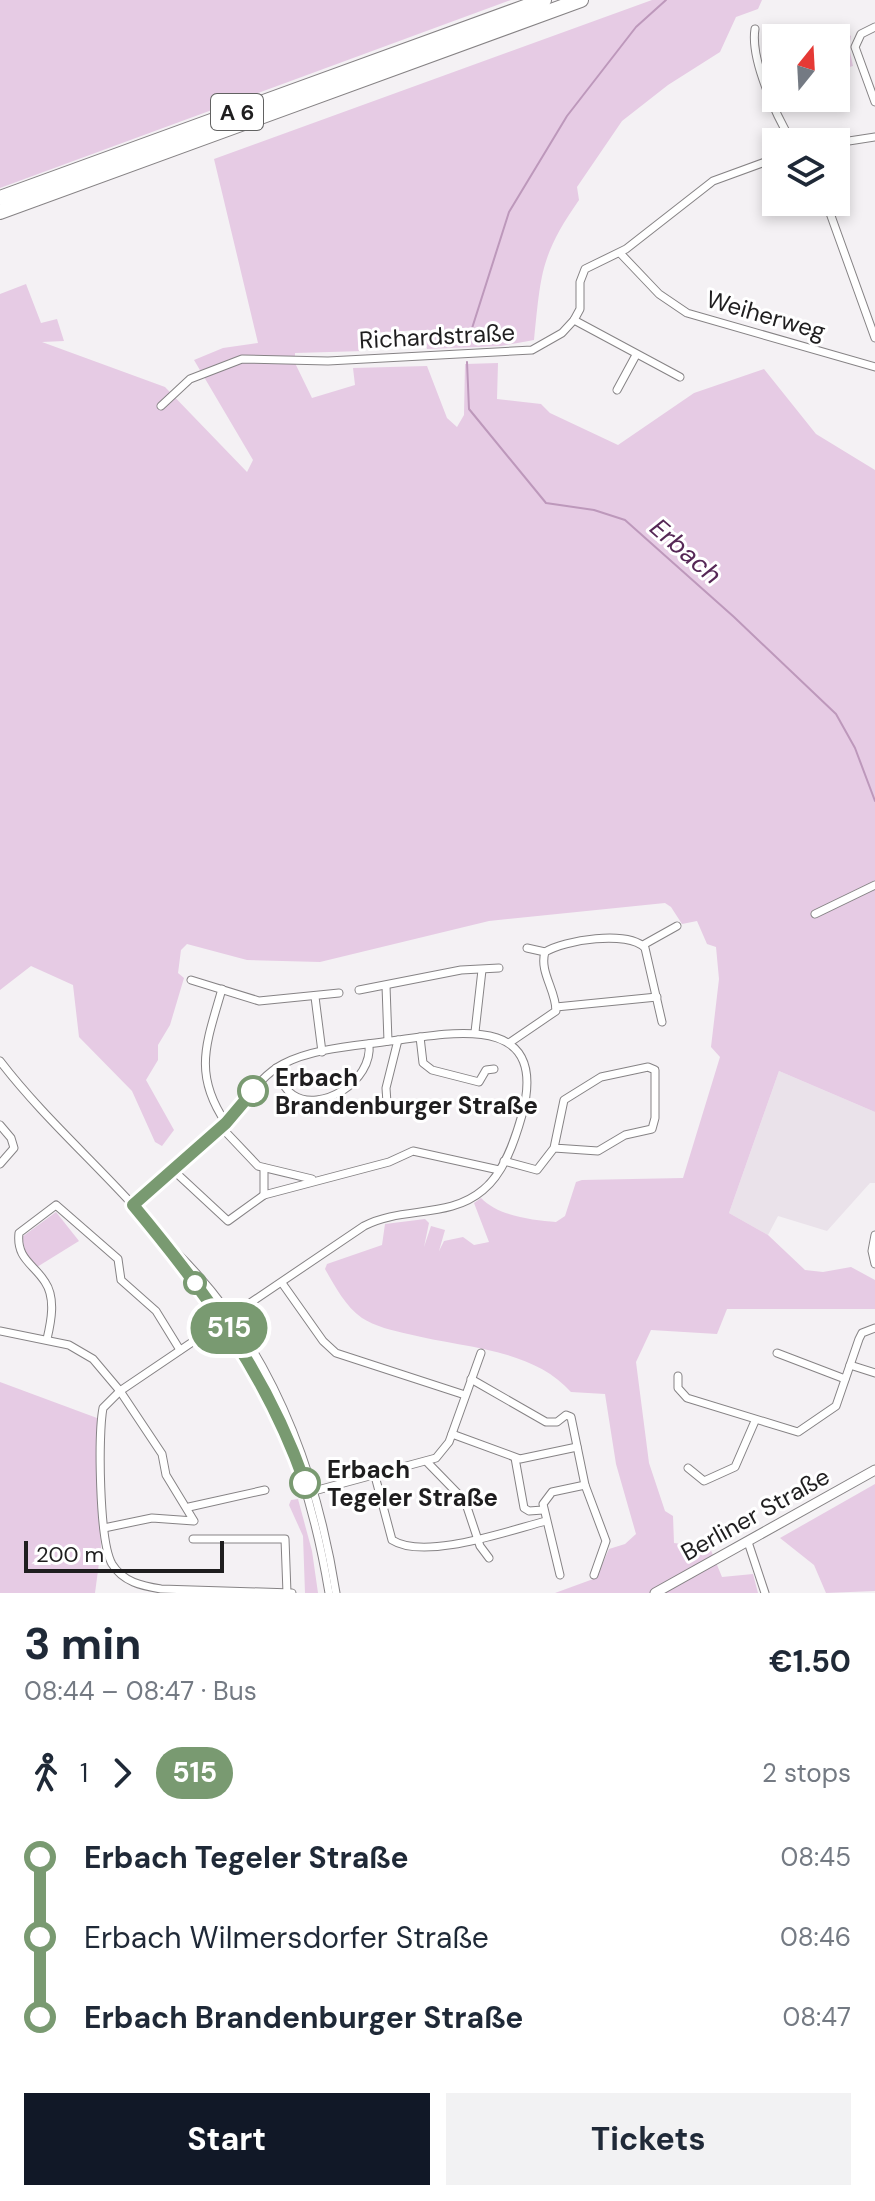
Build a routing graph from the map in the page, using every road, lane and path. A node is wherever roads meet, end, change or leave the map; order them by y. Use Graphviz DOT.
graph roads {
  1 [pos="544,0"];
  2 [pos="581,0"];
  3 [pos="875,27"];
  4 [pos="755,29"];
  5 [pos="875,102"];
  6 [pos="785,128"];
  7 [pos="875,137"];
  8 [pos="850,141"];
  9 [pos="762,163"];
  10 [pos="0,198"];
  11 [pos="0,212"];
  12 [pos="831,216"];
  13 [pos="620,253"];
  14 [pos="574,320"];
  15 [pos="875,338"];
  16 [pos="636,355"];
  17 [pos="875,367"];
  18 [pos="680,377"];
  19 [pos="617,390"];
  20 [pos="161,406"];
  21 [pos="875,885"];
  22 [pos="815,914"];
  23 [pos="677,926"];
  24 [pos="643,945"];
  25 [pos="527,948"];
  26 [pos="545,952"];
  27 [pos="499,968"];
  28 [pos="482,970"];
  29 [pos="191,980"];
  30 [pos="386,986"];
  31 [pos="222,989"];
  32 [pos="359,990"];
  33 [pos="339,993"];
  34 [pos="315,997"];
  35 [pos="657,997"];
  36 [pos="556,1007"];
  37 [pos="662,1022"];
  38 [pos="475,1032"];
  39 [pos="420,1037"];
  40 [pos="398,1040"];
  41 [pos="388,1041"];
  42 [pos="509,1043"];
  43 [pos="369,1044"];
  44 [pos="322,1052"];
  45 [pos="1,1064"];
  46 [pos="276,1068"];
  47 [pos="494,1069"];
  48 [pos="387,1103"];
  49 [pos="0,1125"];
  50 [pos="223,1125"];
  51 [pos="554,1148"];
  52 [pos="504,1161"];
  53 [pos="0,1164"];
  54 [pos="264,1168"];
  55 [pos="173,1170"];
  56 [pos="499,1170"];
  57 [pos="316,1180"];
  58 [pos="54,1195"];
  59 [pos="264,1195"];
  60 [pos="56,1205"];
  61 [pos="133,1205"];
  62 [pos="875,1235"];
  63 [pos="875,1264"];
  64 [pos="282,1283"];
  65 [pos="227,1319"];
  66 [pos="875,1328"];
  67 [pos="0,1331"];
  68 [pos="47,1339"];
  69 [pos="180,1350"];
  70 [pos="481,1353"];
  71 [pos="777,1353"];
  72 [pos="850,1365"];
  73 [pos="875,1373"];
  74 [pos="678,1376"];
  75 [pos="471,1379"];
  76 [pos="845,1379"];
  77 [pos="120,1391"];
  78 [pos="465,1395"];
  79 [pos="755,1421"];
  80 [pos="452,1434"];
  81 [pos="577,1447"];
  82 [pos="515,1458"];
  83 [pos="428,1463"];
  84 [pos="688,1468"];
  85 [pos="875,1470"];
  86 [pos="375,1476"];
  87 [pos="585,1485"];
  88 [pos="265,1490"];
  89 [pos="312,1491"];
  90 [pos="189,1507"];
  91 [pos="543,1510"];
  92 [pos="546,1521"];
  93 [pos="104,1528"];
  94 [pos="477,1538"];
  95 [pos="193,1539"];
  96 [pos="748,1542"];
  97 [pos="489,1558"];
  98 [pos="560,1575"];
  99 [pos="594,1575"];
  100 [pos="289,1593"];
  101 [pos="329,1593"];
  102 [pos="336,1593"];
  103 [pos="655,1593"];
  104 [pos="765,1593"];
  1 -- 10 [label="highway, A 6"];
  2 -- 11 [label="highway, A 6"];
  3 -- 5 [label="street"];
  4 -- 6 [label="street"];
  7 -- 8 [label="street"];
  9 -- 13 [label="street"];
  12 -- 15 [label="street"];
  13 -- 14 [label="street"];
  13 -- 17 [label="street, Weiherweg"];
  14 -- 16 [label="street"];
  14 -- 20 [label="street, Richardstraße"];
  16 -- 18 [label="street"];
  16 -- 19 [label="street"];
  21 -- 22 [label="street"];
  23 -- 24 [label="street"];
  24 -- 26 [label="street"];
  24 -- 35 [label="street"];
  25 -- 26 [label="street"];
  26 -- 36 [label="street"];
  27 -- 28 [label="street"];
  28 -- 30 [label="street"];
  28 -- 38 [label="street"];
  29 -- 31 [label="street"];
  30 -- 32 [label="street"];
  30 -- 41 [label="street"];
  31 -- 34 [label="street"];
  31 -- 50 [label="street"];
  33 -- 34 [label="street"];
  34 -- 44 [label="street"];
  35 -- 36 [label="street"];
  35 -- 37 [label="street"];
  36 -- 42 [label="street"];
  38 -- 39 [label="street"];
  38 -- 42 [label="street"];
  39 -- 40 [label="street"];
  39 -- 47 [label="street"];
  40 -- 41 [label="street"];
  40 -- 48 [label="street"];
  41 -- 43 [label="street"];
  42 -- 52 [label="street"];
  43 -- 44 [label="street"];
  43 -- 46 [label="street"];
  44 -- 46 [label="street"];
  45 -- 61 [label="street"];
  46 -- 50 [label="street"];
  49 -- 53 [label="street"];
  50 -- 54 [label="street"];
  50 -- 55 [label="street"];
  51 -- 51 [label="street"];
  51 -- 52 [label="street"];
  52 -- 56 [label="street"];
  54 -- 57 [label="street"];
  54 -- 59 [label="street"];
  55 -- 59 [label="street"];
  55 -- 61 [label="street"];
  56 -- 57 [label="street"];
  56 -- 64 [label="street"];
  57 -- 59 [label="street"];
  58 -- 60 [label="street"];
  60 -- 68 [label="street"];
  60 -- 69 [label="street"];
  61 -- 65 [label="street"];
  62 -- 63 [label="street"];
  64 -- 65 [label="street"];
  64 -- 78 [label="street"];
  65 -- 69 [label="street"];
  65 -- 89 [label="street"];
  66 -- 72 [label="street"];
  67 -- 68 [label="street"];
  68 -- 77 [label="street"];
  69 -- 77 [label="street"];
  70 -- 75 [label="street"];
  71 -- 76 [label="street"];
  72 -- 73 [label="street"];
  72 -- 76 [label="street"];
  74 -- 79 [label="street"];
  75 -- 78 [label="street"];
  75 -- 81 [label="street"];
  76 -- 79 [label="street"];
  77 -- 90 [label="street"];
  77 -- 93 [label="street"];
  78 -- 80 [label="street"];
  79 -- 84 [label="street"];
  80 -- 82 [label="street"];
  80 -- 83 [label="street"];
  81 -- 82 [label="street"];
  81 -- 87 [label="street"];
  82 -- 91 [label="street"];
  83 -- 86 [label="street"];
  83 -- 94 [label="street"];
  85 -- 96 [label="street, Berliner Straße"];
  86 -- 89 [label="street"];
  86 -- 94 [label="street"];
  87 -- 91 [label="street"];
  87 -- 99 [label="street"];
  88 -- 90 [label="street"];
  89 -- 101 [label="street"];
  89 -- 102 [label="street"];
  90 -- 93 [label="street"];
  91 -- 92 [label="street"];
  92 -- 94 [label="street"];
  92 -- 98 [label="street"];
  93 -- 100 [label="street"];
  94 -- 97 [label="street"];
  95 -- 100 [label="street"];
  96 -- 103 [label="street, Berliner Straße"];
  96 -- 104 [label="street"];
}
